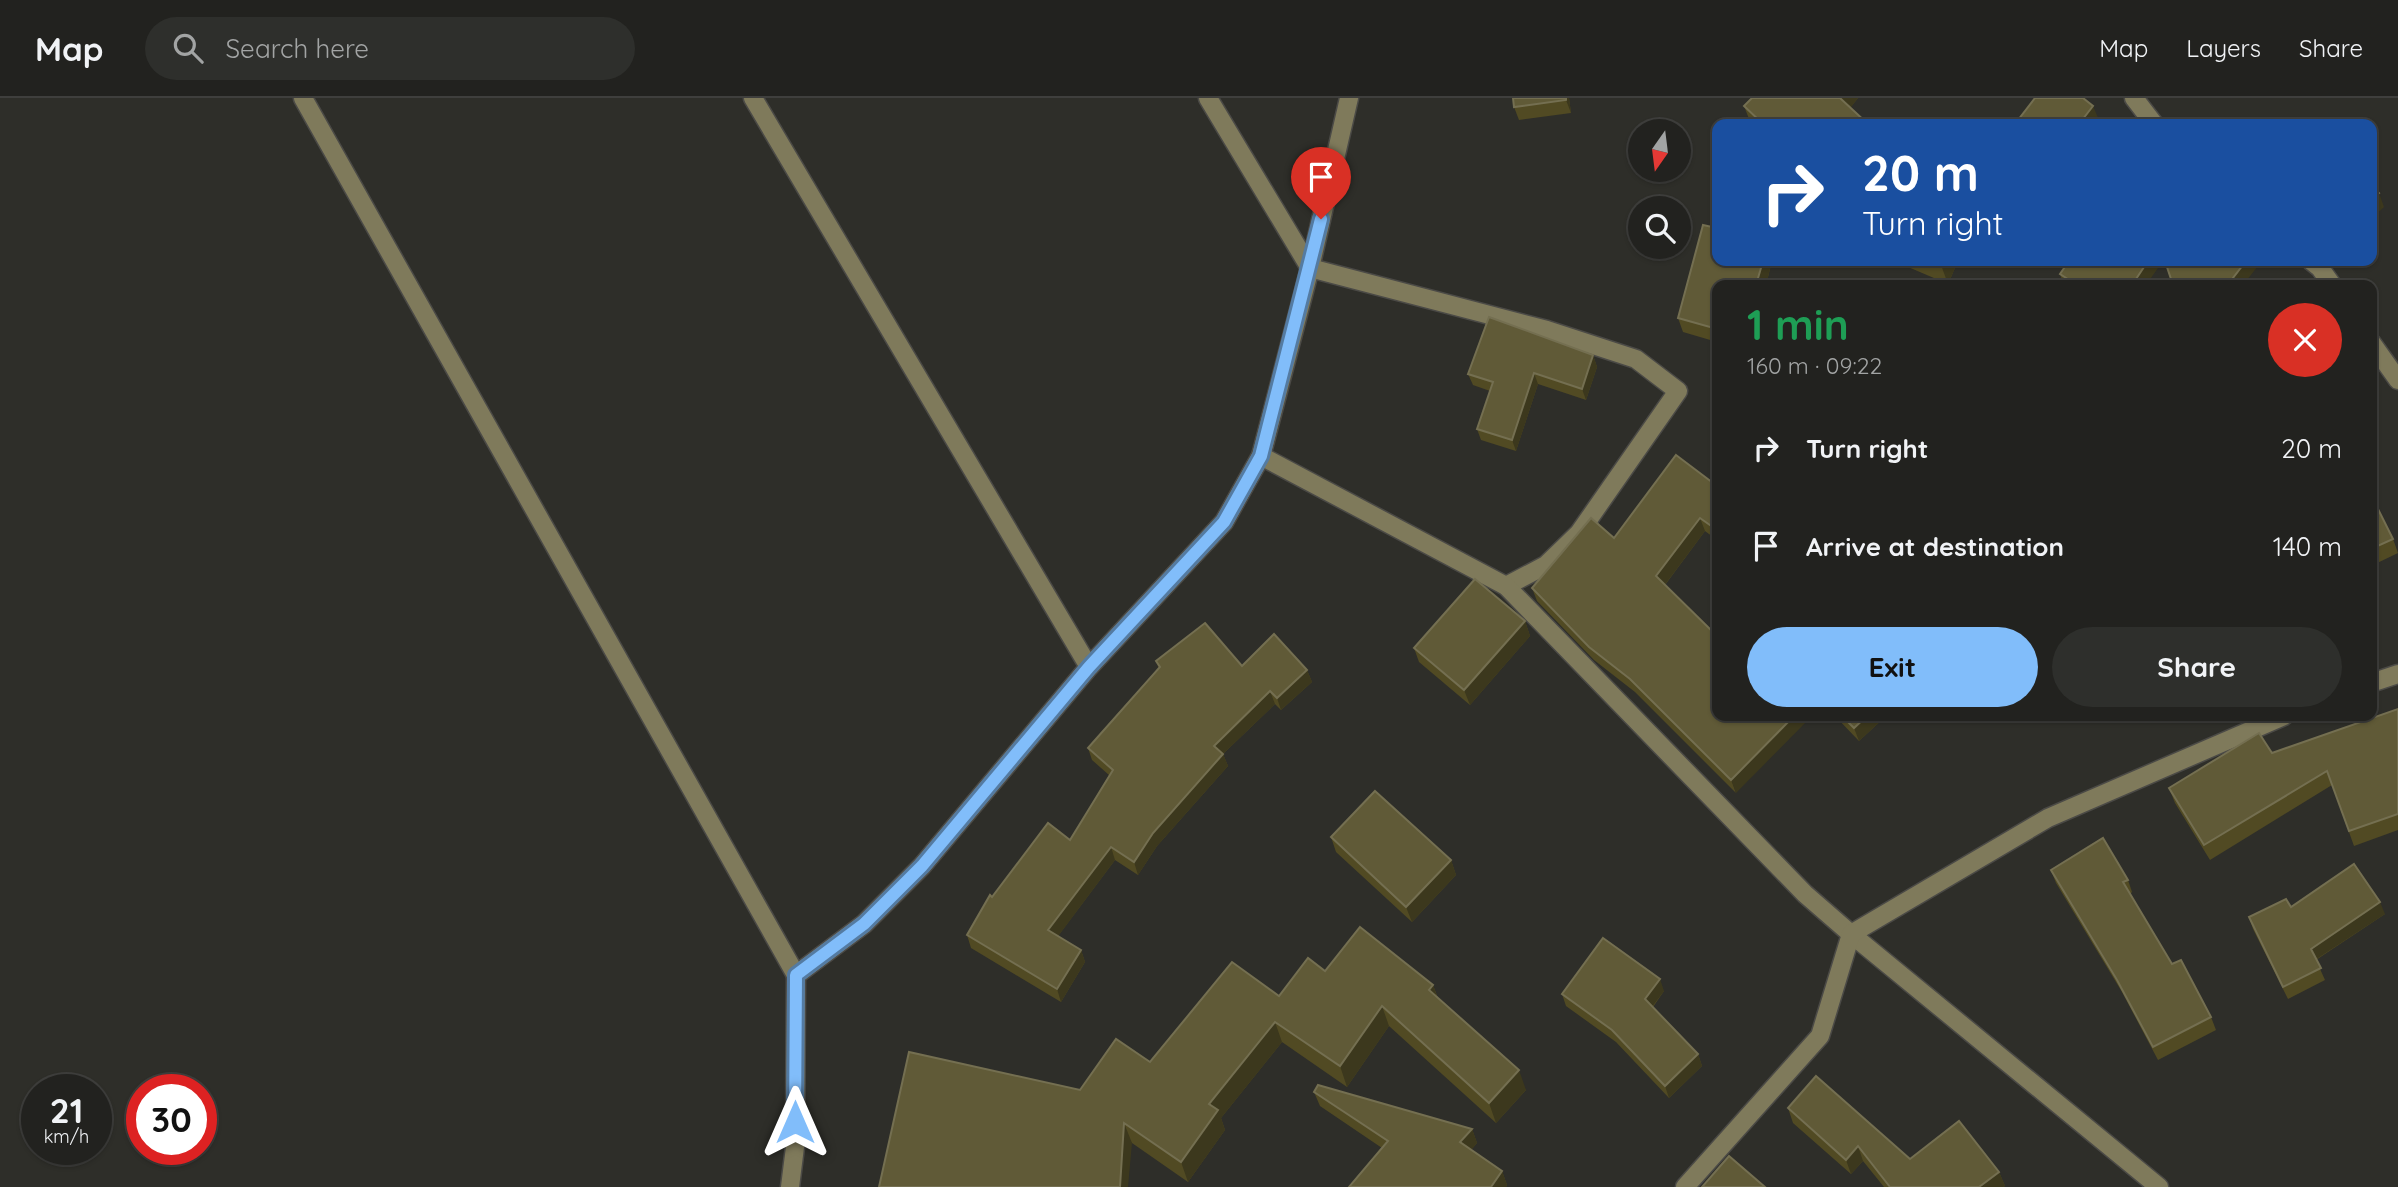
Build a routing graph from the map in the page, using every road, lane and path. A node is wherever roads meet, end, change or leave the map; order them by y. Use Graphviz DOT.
graph roads {
  1 [pos="303,98"];
  2 [pos="753,98"];
  3 [pos="1208,98"];
  4 [pos="1349,98"];
  5 [pos="2134,98"];
  6 [pos="2150,119"];
  7 [pos="2317,266"];
  8 [pos="1310,268"];
  9 [pos="2328,280"];
  10 [pos="2377,350"];
  11 [pos="2398,380"];
  12 [pos="1261,456"];
  13 [pos="1506,586"];
  14 [pos="1089,667"];
  15 [pos="2398,674"];
  16 [pos="2377,681"];
  17 [pos="2272,721"];
  18 [pos="1851,934"];
  19 [pos="796,975"];
  20 [pos="790,1187"];
  21 [pos="1685,1187"];
  22 [pos="2159,1187"];
  1 -- 19 [label="street"];
  2 -- 14 [label="street"];
  3 -- 8 [label="street"];
  4 -- 8 [label="street"];
  5 -- 6 [label="street"];
  7 -- 9 [label="street"];
  8 -- 12 [label="street"];
  8 -- 13 [label="street"];
  10 -- 11 [label="street"];
  12 -- 13 [label="street"];
  12 -- 14 [label="street"];
  13 -- 18 [label="street"];
  14 -- 19 [label="street"];
  15 -- 16 [label="street"];
  17 -- 18 [label="street"];
  18 -- 21 [label="street"];
  18 -- 22 [label="street"];
  19 -- 20 [label="street"];
}
